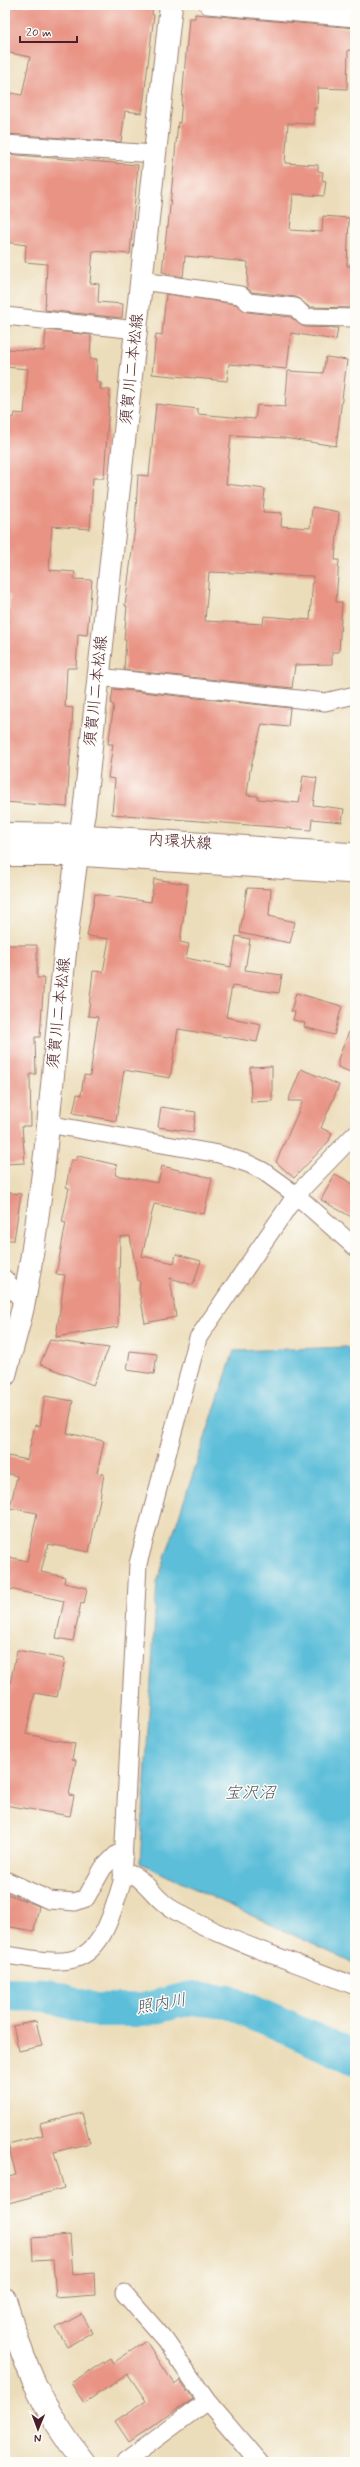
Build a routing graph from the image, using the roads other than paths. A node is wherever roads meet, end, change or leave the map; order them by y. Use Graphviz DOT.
graph roads {
  1 [pos="171,5"];
  2 [pos="208,5"];
  3 [pos="355,18"];
  4 [pos="5,144"];
  5 [pos="155,154"];
  6 [pos="142,280"];
  7 [pos="5,316"];
  8 [pos="355,318"];
  9 [pos="137,330"];
  10 [pos="98,677"];
  11 [pos="355,695"];
  12 [pos="5,834"];
  13 [pos="78,845"];
  14 [pos="355,854"];
  15 [pos="5,855"];
  16 [pos="355,873"];
  17 [pos="47,1124"];
  18 [pos="355,1134"];
  19 [pos="296,1195"];
  20 [pos="355,1247"];
  21 [pos="5,1279"];
  22 [pos="24,1303"];
  23 [pos="5,1375"];
  24 [pos="124,1855"];
  25 [pos="122,1872"];
  26 [pos="5,1880"];
  27 [pos="5,1955"];
  28 [pos="355,1986"];
  29 [pos="124,2293"];
  30 [pos="5,2299"];
  31 [pos="207,2401"];
  32 [pos="84,2462"];
  33 [pos="125,2462"];
  34 [pos="259,2462"];
  1 -- 5 [label="main road, 須賀川二本松線"];
  2 -- 3 [label="street"];
  4 -- 5 [label="street"];
  5 -- 6 [label="main road, 須賀川二本松線"];
  6 -- 8 [label="street"];
  6 -- 9 [label="main road, 須賀川二本松線"];
  7 -- 9 [label="street"];
  9 -- 10 [label="main road, 須賀川二本松線"];
  10 -- 11 [label="street"];
  10 -- 13 [label="main road, 須賀川二本松線"];
  12 -- 13 [label="main road, 内環状線"];
  13 -- 14 [label="street, 内環状線"];
  13 -- 15 [label="main road, 内環状線"];
  13 -- 16 [label="street, 内環状線"];
  13 -- 17 [label="main road, 須賀川二本松線"];
  17 -- 19 [label="street"];
  17 -- 22 [label="main road, 須賀川二本松線"];
  18 -- 19 [label="street"];
  19 -- 20 [label="street"];
  19 -- 24 [label="street"];
  21 -- 22 [label="street"];
  22 -- 23 [label="main road, 須賀川二本松線"];
  24 -- 25 [label="street"];
  24 -- 26 [label="street"];
  25 -- 27 [label="street"];
  25 -- 28 [label="street"];
  29 -- 31 [label="street"];
  30 -- 32 [label="main road"];
  31 -- 33 [label="street"];
  31 -- 34 [label="street"];
}
